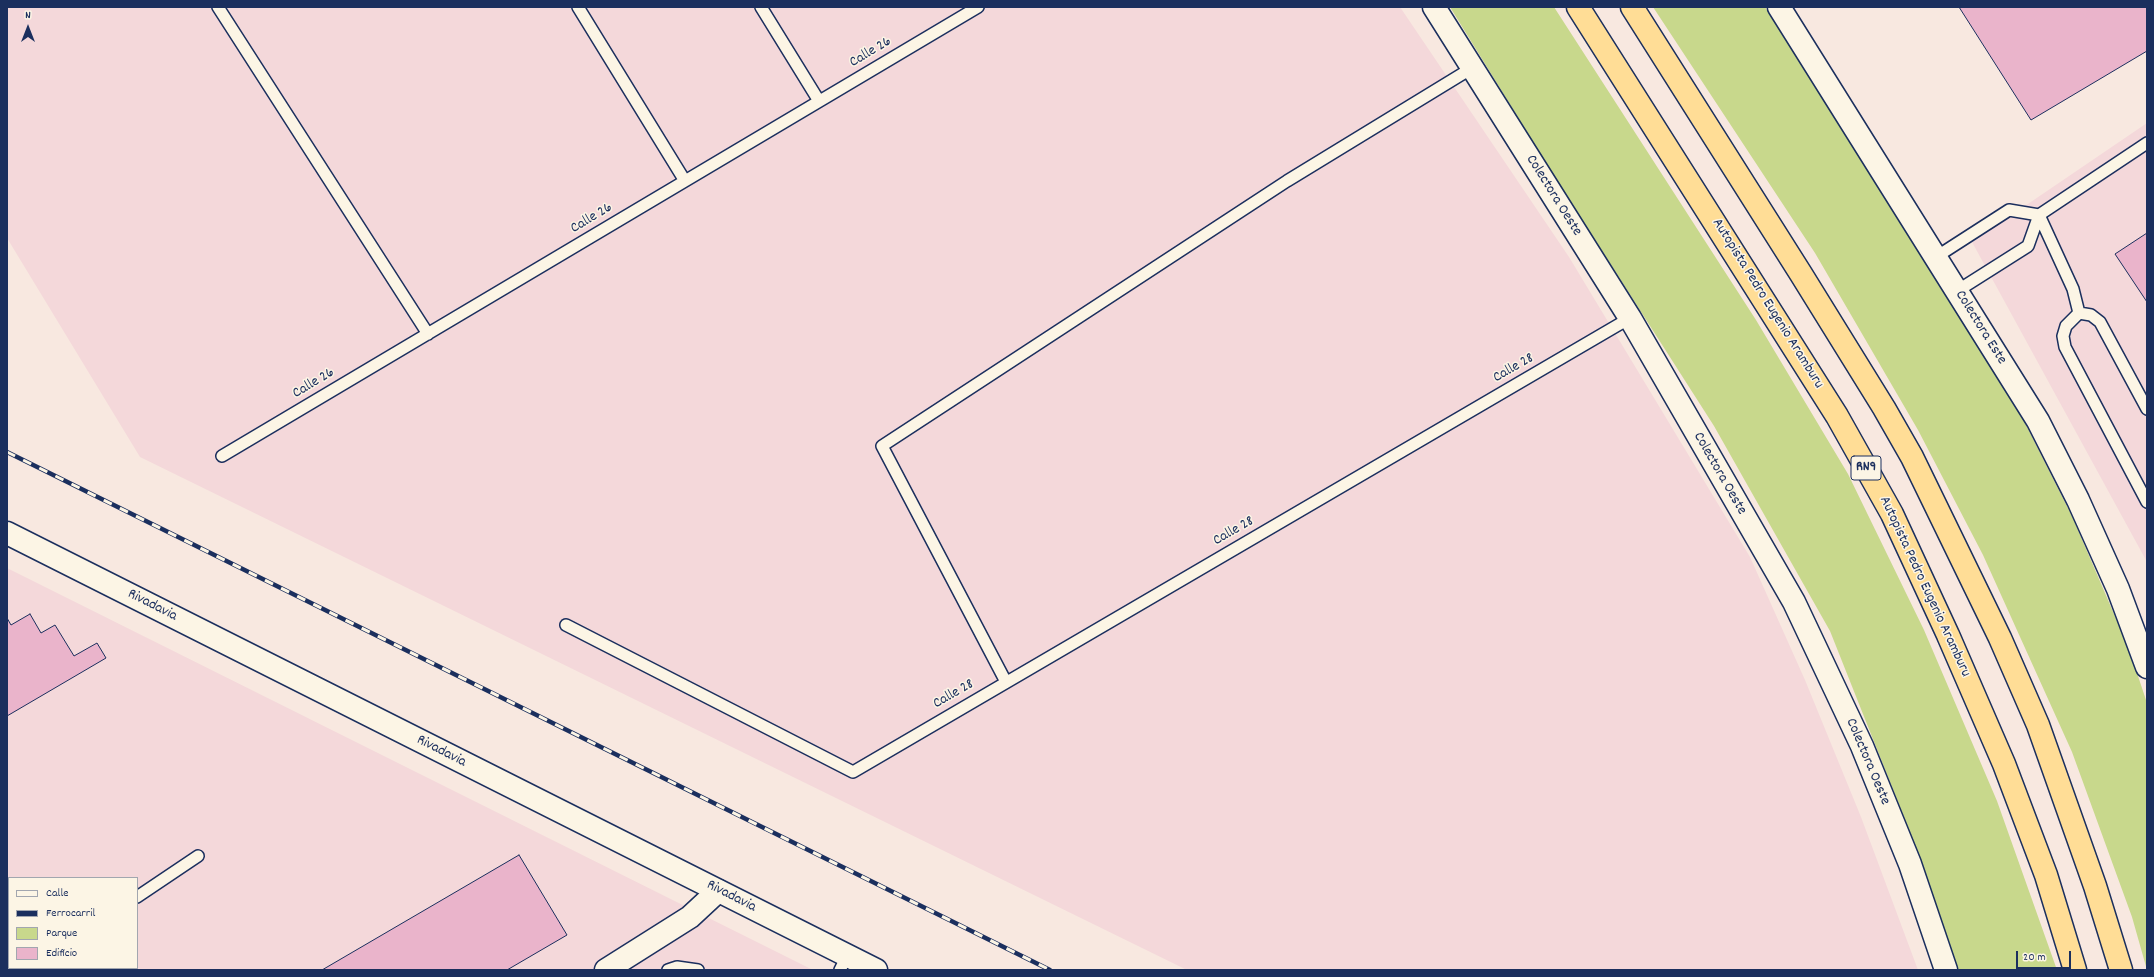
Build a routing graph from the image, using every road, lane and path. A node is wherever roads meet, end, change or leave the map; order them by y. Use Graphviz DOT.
graph roads {
  1 [pos="218,7"];
  2 [pos="578,7"];
  3 [pos="761,7"];
  4 [pos="978,7"];
  5 [pos="1434,7"];
  6 [pos="1578,7"];
  7 [pos="1632,7"];
  8 [pos="1779,7"];
  9 [pos="1472,68"];
  10 [pos="819,101"];
  11 [pos="2147,143"];
  12 [pos="685,181"];
  13 [pos="2039,215"];
  14 [pos="1936,257"];
  15 [pos="1957,291"];
  16 [pos="2079,313"];
  17 [pos="1630,318"];
  18 [pos="428,334"];
  19 [pos="2147,409"];
  20 [pos="222,456"];
  21 [pos="2147,502"];
  22 [pos="7,534"];
  23 [pos="566,625"];
  24 [pos="2147,667"];
  25 [pos="1006,682"];
  26 [pos="198,856"];
  27 [pos="718,891"];
  28 [pos="138,896"];
  29 [pos="843,963"];
  30 [pos="606,970"];
  31 [pos="668,970"];
  32 [pos="698,970"];
  33 [pos="876,970"];
  34 [pos="1946,970"];
  35 [pos="2075,970"];
  36 [pos="2120,970"];
  1 -- 18 [label="lane"];
  2 -- 12 [label="lane"];
  3 -- 10 [label="lane"];
  4 -- 10 [label="lane, Calle 26"];
  5 -- 9 [label="street, Colectora Oeste"];
  6 -- 35 [label="highway, Autopista Pedro Eugenio Aramburu / RN9"];
  7 -- 36 [label="highway"];
  8 -- 14 [label="street, Colectora Este"];
  9 -- 17 [label="street, Colectora Oeste"];
  9 -- 25 [label="lane"];
  10 -- 12 [label="lane, Calle 26"];
  11 -- 13 [label="lane"];
  12 -- 18 [label="lane, Calle 26"];
  13 -- 14 [label="lane"];
  13 -- 15 [label="lane"];
  13 -- 16 [label="lane"];
  14 -- 15 [label="street, Colectora Este"];
  15 -- 24 [label="street, Colectora Este"];
  16 -- 19 [label="lane"];
  16 -- 21 [label="lane"];
  17 -- 25 [label="lane, Calle 28"];
  17 -- 34 [label="street, Colectora Oeste"];
  18 -- 20 [label="lane, Calle 26"];
  22 -- 27 [label="street, Rivadavia"];
  23 -- 25 [label="lane, Calle 28"];
  26 -- 28 [label="lane"];
  27 -- 29 [label="street, Rivadavia"];
  27 -- 30 [label="street"];
  29 -- 33 [label="street, Rivadavia"];
  31 -- 32 [label="lane"];
}
